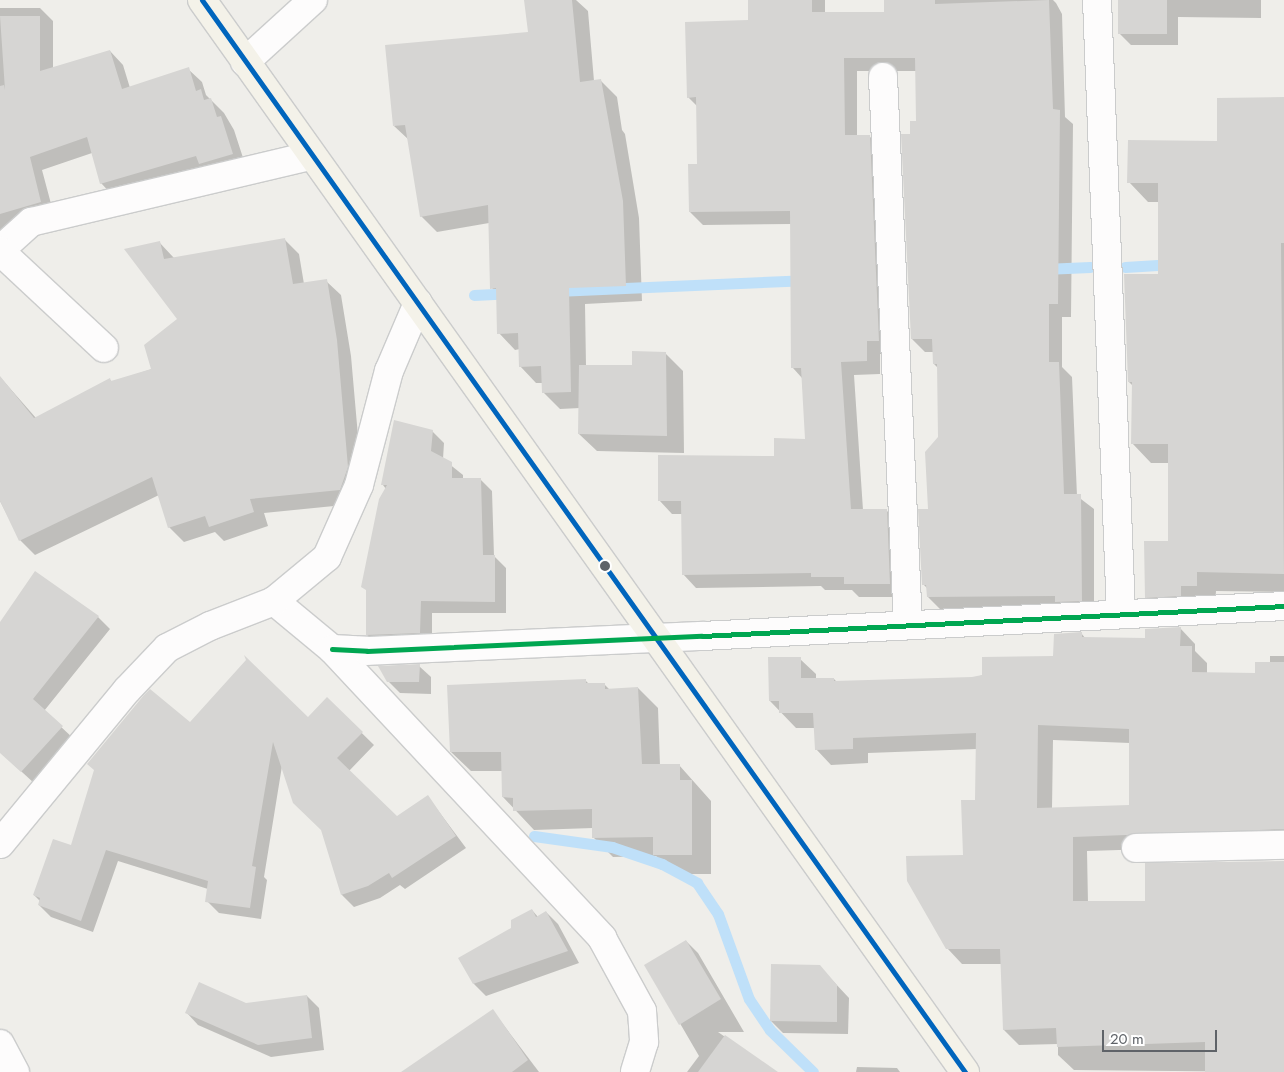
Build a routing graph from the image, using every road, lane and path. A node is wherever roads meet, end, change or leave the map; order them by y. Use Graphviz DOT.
graph roads {
  1 [pos="202,0"];
  2 [pos="313,0"];
  3 [pos="1096,0"];
  4 [pos="245,62"];
  5 [pos="883,77"];
  6 [pos="310,156"];
  7 [pos="0,251"];
  8 [pos="418,303"];
  9 [pos="104,348"];
  10 [pos="274,601"];
  11 [pos="1284,606"];
  12 [pos="1121,614"];
  13 [pos="908,625"];
  14 [pos="653,637"];
  15 [pos="332,649"];
  16 [pos="0,844"];
  17 [pos="1284,845"];
  18 [pos="1136,848"];
  19 [pos="0,1044"];
  20 [pos="15,1072"];
  21 [pos="635,1072"];
  22 [pos="965,1072"];
  1 -- 4 [label="main road"];
  2 -- 4 [label="street"];
  3 -- 12 [label="street"];
  4 -- 6 [label="main road"];
  5 -- 13 [label="street"];
  6 -- 7 [label="street"];
  6 -- 8 [label="main road"];
  7 -- 9 [label="street"];
  8 -- 10 [label="street"];
  8 -- 14 [label="main road"];
  10 -- 15 [label="street"];
  10 -- 16 [label="street"];
  11 -- 12 [label="street"];
  12 -- 13 [label="street"];
  13 -- 14 [label="street"];
  14 -- 15 [label="street"];
  14 -- 22 [label="main road"];
  15 -- 21 [label="street"];
  17 -- 18 [label="street"];
  19 -- 20 [label="street"];
}
